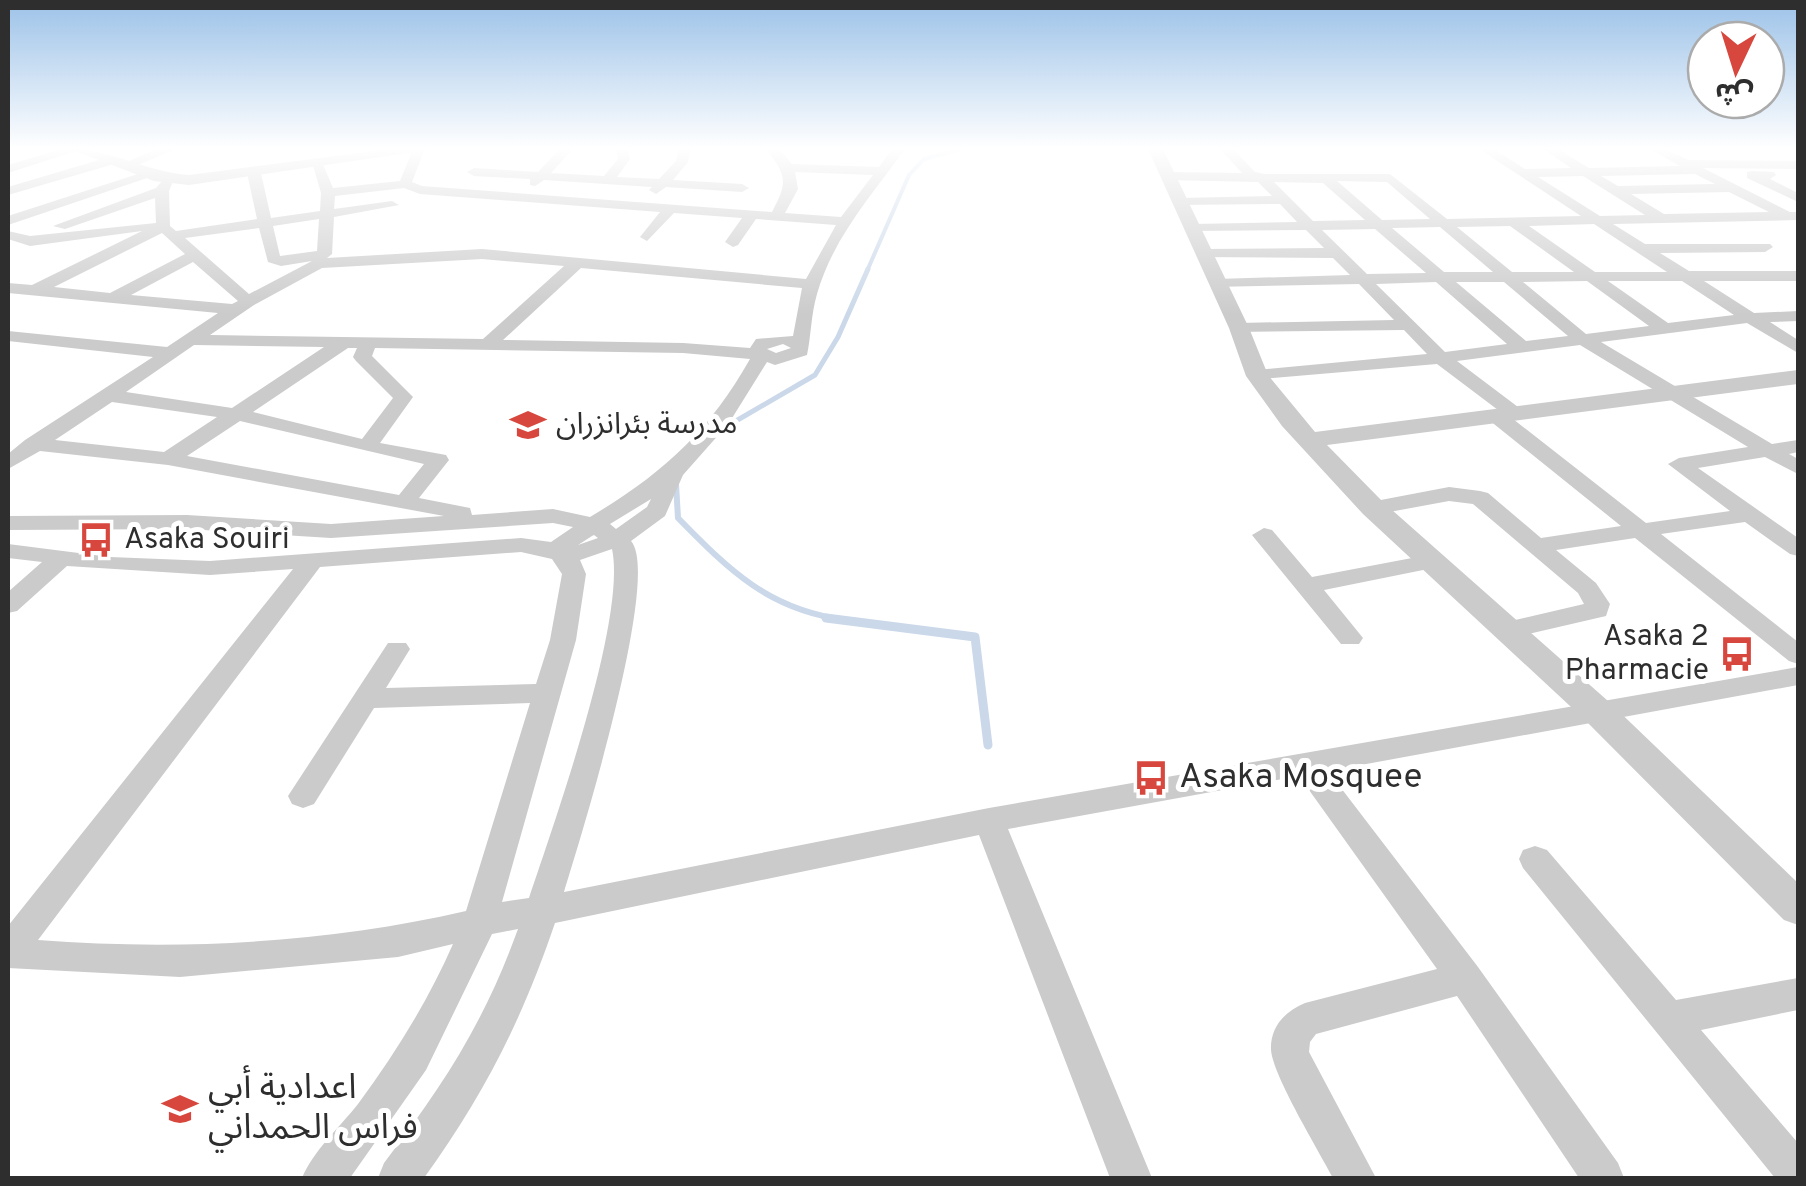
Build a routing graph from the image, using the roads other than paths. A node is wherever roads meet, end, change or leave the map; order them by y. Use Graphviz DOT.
graph roads {
  1 [pos="59,204"];
  2 [pos="112,204"];
  3 [pos="165,204"];
  4 [pos="262,204"];
  5 [pos="327,204"];
  6 [pos="646,204"];
  7 [pos="732,204"];
  8 [pos="783,204"];
  9 [pos="860,204"];
  10 [pos="1182,204"];
  11 [pos="1288,204"];
  12 [pos="1357,204"];
  13 [pos="1420,204"];
  14 [pos="1568,204"];
  15 [pos="1639,204"];
  16 [pos="1767,204"];
  17 [pos="392,205"];
  18 [pos="672,206"];
  19 [pos="728,211"];
  20 [pos="753,213"];
  21 [pos="327,214"];
  22 [pos="777,216"];
  23 [pos="1714,218"];
  24 [pos="1795,218"];
  25 [pos="1662,219"];
  26 [pos="1592,220"];
  27 [pos="8,221"];
  28 [pos="267,222"];
  29 [pos="848,222"];
  30 [pos="1514,222"];
  31 [pos="1442,223"];
  32 [pos="1383,224"];
  33 [pos="1310,226"];
  34 [pos="165,230"];
  35 [pos="647,236"];
  36 [pos="20,238"];
  37 [pos="1199,241"];
  38 [pos="733,242"];
  39 [pos="1764,247"];
  40 [pos="1639,249"];
  41 [pos="8,250"];
  42 [pos="1338,253"];
  43 [pos="194,255"];
  44 [pos="322,259"];
  45 [pos="577,263"];
  46 [pos="1798,268"];
  47 [pos="1510,276"];
  48 [pos="1798,276"];
  49 [pos="1440,277"];
  50 [pos="1592,278"];
  51 [pos="1684,278"];
  52 [pos="1365,280"];
  53 [pos="810,284"];
  54 [pos="1217,284"];
  55 [pos="8,288"];
  56 [pos="36,290"];
  57 [pos="113,298"];
  58 [pos="8,304"];
  59 [pos="242,306"];
  60 [pos="802,309"];
  61 [pos="1798,316"];
  62 [pos="1746,318"];
  63 [pos="1405,325"];
  64 [pos="1239,328"];
  65 [pos="1665,329"];
  66 [pos="8,336"];
  67 [pos="1582,339"];
  68 [pos="195,340"];
  69 [pos="359,340"];
  70 [pos="488,344"];
  71 [pos="764,348"];
  72 [pos="1523,348"];
  73 [pos="1798,348"];
  74 [pos="796,351"];
  75 [pos="171,352"];
  76 [pos="1440,358"];
  77 [pos="1257,376"];
  78 [pos="1798,378"];
  79 [pos="741,392"];
  80 [pos="1676,393"];
  81 [pos="107,395"];
  82 [pos="241,415"];
  83 [pos="1506,415"];
  84 [pos="1308,440"];
  85 [pos="8,443"];
  86 [pos="34,444"];
  87 [pos="1798,446"];
  88 [pos="367,447"];
  89 [pos="1770,451"];
  90 [pos="168,460"];
  91 [pos="8,464"];
  92 [pos="1798,468"];
  93 [pos="404,502"];
  94 [pos="1374,508"];
  95 [pos="1747,515"];
  96 [pos="492,519"];
  97 [pos="8,522"];
  98 [pos="1642,529"];
  99 [pos="608,532"];
  100 [pos="1264,534"];
  101 [pos="1539,545"];
  102 [pos="1798,548"];
  103 [pos="8,551"];
  104 [pos="561,554"];
  105 [pos="60,559"];
  106 [pos="312,561"];
  107 [pos="1434,561"];
  108 [pos="1305,586"];
  109 [pos="8,605"];
  110 [pos="1507,630"];
  111 [pos="1350,638"];
  112 [pos="397,649"];
  113 [pos="1798,655"];
  114 [pos="1798,676"];
  115 [pos="546,692"];
  116 [pos="367,698"];
  117 [pos="1596,710"];
  118 [pos="1306,763"];
  119 [pos="303,796"];
  120 [pos="989,820"];
  121 [pos="1534,859"];
  122 [pos="1798,908"];
  123 [pos="540,910"];
  124 [pos="480,922"];
  125 [pos="8,952"];
  126 [pos="1465,978"];
  127 [pos="1798,994"];
  128 [pos="1668,1018"];
  129 [pos="1798,1174"];
  130 [pos="323,1178"];
  131 [pos="398,1178"];
  132 [pos="1131,1178"];
  133 [pos="1355,1178"];
  134 [pos="1603,1178"];
  1 -- 27 [label="street"];
  2 -- 36 [label="street"];
  3 -- 34 [label="street"];
  4 -- 28 [label="street"];
  5 -- 21 [label="street"];
  6 -- 18 [label="street"];
  7 -- 19 [label="street"];
  8 -- 22 [label="street"];
  9 -- 29 [label="street"];
  10 -- 37 [label="street"];
  11 -- 33 [label="street"];
  12 -- 32 [label="street"];
  13 -- 31 [label="street"];
  14 -- 26 [label="street"];
  15 -- 25 [label="street"];
  16 -- 24 [label="street"];
  17 -- 21 [label="street"];
  18 -- 19 [label="street"];
  18 -- 35 [label="street"];
  19 -- 20 [label="street"];
  20 -- 22 [label="street"];
  20 -- 38 [label="street"];
  21 -- 28 [label="street"];
  21 -- 44 [label="street"];
  22 -- 29 [label="street"];
  23 -- 24 [label="street"];
  23 -- 25 [label="street"];
  23 -- 39 [label="street"];
  25 -- 26 [label="street"];
  26 -- 30 [label="street"];
  26 -- 40 [label="street"];
  28 -- 34 [label="street"];
  28 -- 44 [label="street"];
  29 -- 53 [label="street"];
  30 -- 31 [label="street"];
  30 -- 50 [label="street"];
  31 -- 32 [label="street"];
  31 -- 47 [label="street"];
  32 -- 33 [label="street"];
  32 -- 49 [label="street"];
  33 -- 37 [label="street"];
  33 -- 42 [label="street"];
  34 -- 36 [label="street"];
  34 -- 43 [label="street"];
  34 -- 56 [label="street"];
  36 -- 41 [label="street"];
  37 -- 42 [label="street"];
  37 -- 54 [label="street"];
  39 -- 40 [label="street"];
  39 -- 46 [label="street"];
  40 -- 51 [label="street"];
  42 -- 52 [label="street"];
  43 -- 57 [label="street"];
  43 -- 59 [label="street"];
  44 -- 45 [label="street"];
  44 -- 59 [label="street"];
  45 -- 53 [label="street"];
  45 -- 70 [label="street"];
  47 -- 49 [label="street"];
  47 -- 50 [label="street"];
  47 -- 67 [label="street"];
  48 -- 51 [label="street"];
  49 -- 52 [label="street"];
  49 -- 72 [label="street"];
  50 -- 51 [label="street"];
  50 -- 65 [label="street"];
  51 -- 62 [label="street"];
  52 -- 54 [label="street"];
  52 -- 63 [label="street"];
  53 -- 60 [label="street"];
  54 -- 64 [label="street"];
  55 -- 56 [label="street"];
  56 -- 57 [label="street"];
  56 -- 58 [label="street"];
  57 -- 59 [label="street"];
  59 -- 68 [label="street"];
  60 -- 71 [label="street"];
  60 -- 74 [label="street"];
  61 -- 62 [label="street"];
  62 -- 65 [label="street"];
  62 -- 73 [label="street"];
  63 -- 64 [label="street"];
  63 -- 76 [label="street"];
  64 -- 77 [label="street"];
  65 -- 67 [label="street"];
  66 -- 75 [label="street"];
  67 -- 72 [label="street"];
  67 -- 80 [label="street"];
  68 -- 69 [label="street"];
  68 -- 75 [label="street"];
  69 -- 70 [label="street"];
  69 -- 82 [label="street"];
  69 -- 88 [label="street"];
  70 -- 71 [label="street"];
  71 -- 74 [label="street"];
  71 -- 79 [label="street"];
  72 -- 76 [label="street"];
  74 -- 79 [label="street"];
  75 -- 81 [label="street"];
  76 -- 77 [label="street"];
  76 -- 83 [label="street"];
  77 -- 84 [label="street"];
  78 -- 80 [label="street"];
  79 -- 99 [label="street"];
  80 -- 83 [label="street"];
  80 -- 89 [label="street"];
  81 -- 82 [label="street"];
  81 -- 86 [label="street"];
  82 -- 88 [label="street"];
  82 -- 90 [label="street"];
  83 -- 84 [label="street"];
  83 -- 98 [label="street"];
  84 -- 94 [label="street"];
  85 -- 86 [label="street"];
  86 -- 90 [label="street"];
  86 -- 91 [label="street"];
  87 -- 89 [label="street"];
  88 -- 93 [label="street"];
  89 -- 92 [label="street"];
  89 -- 95 [label="street"];
  90 -- 93 [label="street"];
  93 -- 96 [label="street"];
  94 -- 101 [label="street"];
  94 -- 107 [label="street"];
  95 -- 98 [label="street"];
  95 -- 102 [label="street"];
  96 -- 97 [label="street"];
  96 -- 99 [label="street"];
  98 -- 101 [label="street"];
  98 -- 113 [label="street"];
  99 -- 104 [label="street"];
  99 -- 123 [label="street"];
  100 -- 108 [label="street"];
  101 -- 110 [label="street"];
  103 -- 105 [label="street"];
  104 -- 106 [label="street"];
  104 -- 115 [label="street"];
  105 -- 106 [label="street"];
  105 -- 109 [label="street"];
  106 -- 125 [label="street"];
  107 -- 108 [label="street"];
  107 -- 110 [label="street"];
  108 -- 111 [label="street"];
  110 -- 117 [label="street"];
  112 -- 116 [label="street"];
  114 -- 117 [label="street"];
  115 -- 116 [label="street"];
  115 -- 124 [label="street"];
  116 -- 119 [label="street"];
  117 -- 118 [label="street"];
  117 -- 122 [label="street"];
  118 -- 120 [label="street"];
  118 -- 126 [label="street"];
  120 -- 123 [label="street"];
  120 -- 132 [label="street"];
  121 -- 128 [label="street"];
  123 -- 124 [label="street"];
  123 -- 131 [label="street"];
  124 -- 125 [label="street"];
  124 -- 130 [label="street"];
  126 -- 133 [label="street"];
  126 -- 134 [label="street"];
  127 -- 128 [label="street"];
  128 -- 129 [label="street"];
}
